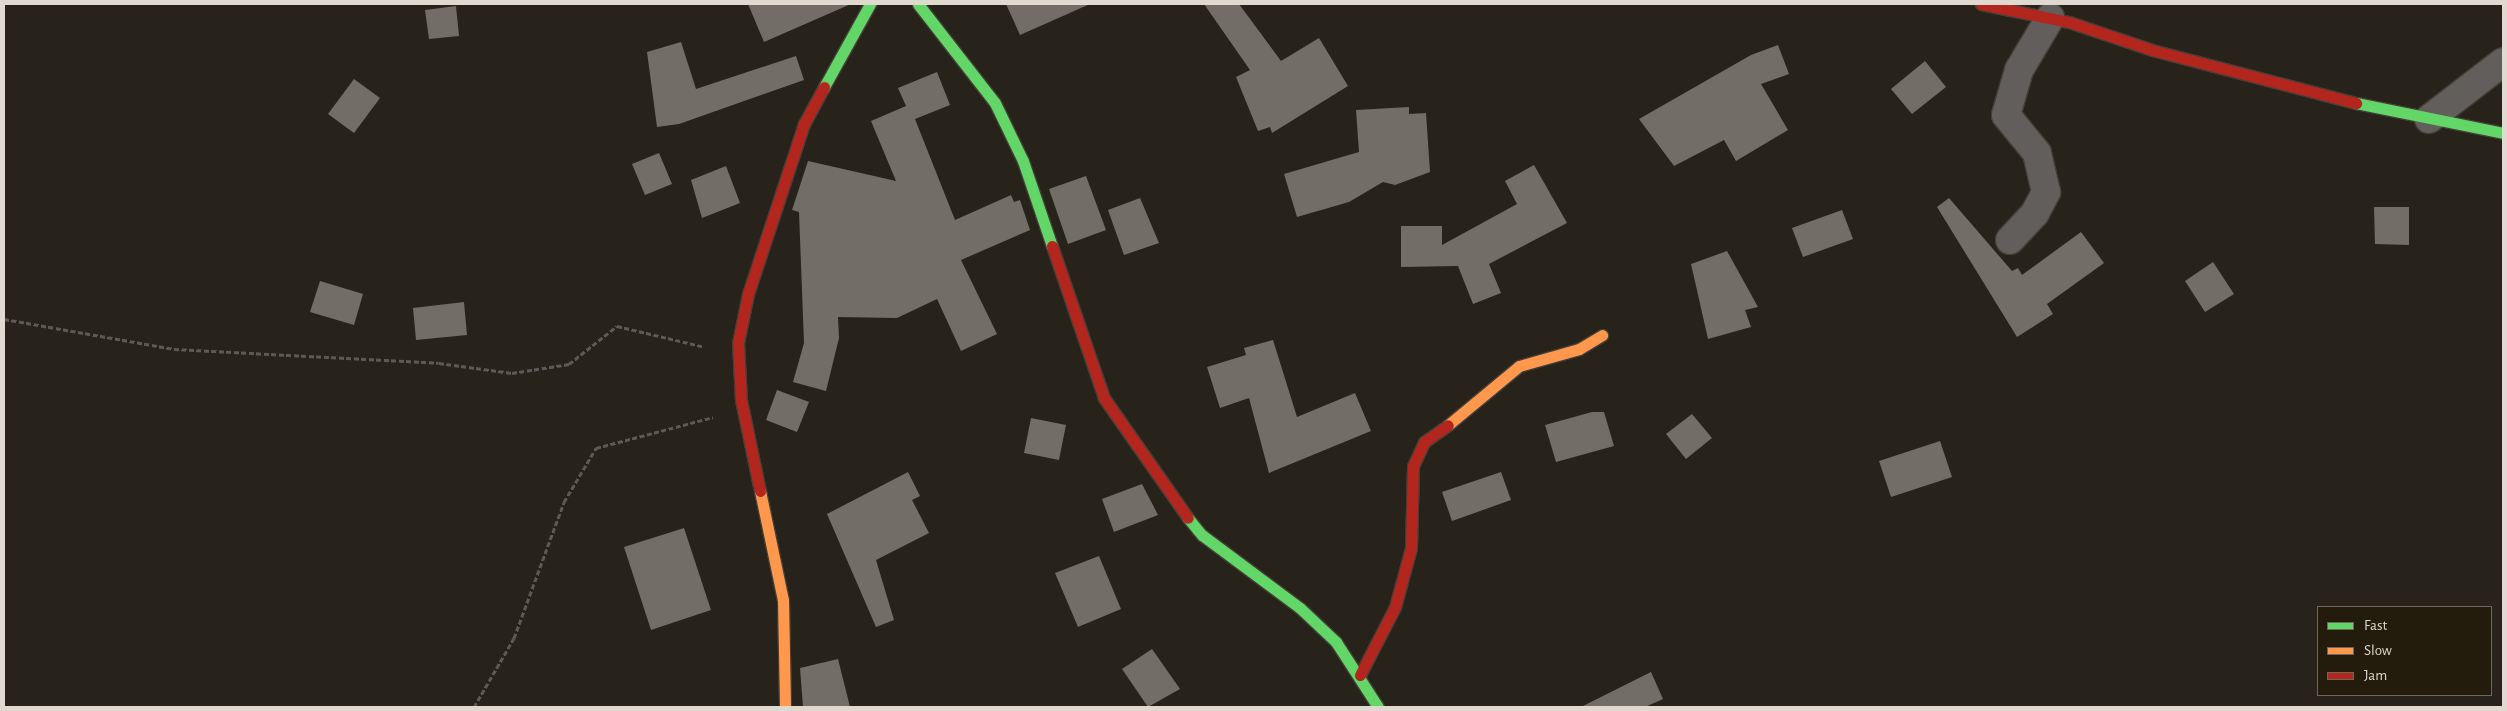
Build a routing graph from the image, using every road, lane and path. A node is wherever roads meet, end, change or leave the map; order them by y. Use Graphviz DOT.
graph roads {
  1 [pos="870,4"];
  2 [pos="918,4"];
  3 [pos="1981,4"];
  4 [pos="2050,18"];
  5 [pos="2503,62"];
  6 [pos="2428,119"];
  7 [pos="2503,133"];
  8 [pos="2010,240"];
  9 [pos="4,319"];
  10 [pos="1602,335"];
  11 [pos="738,354"];
  12 [pos="741,400"];
  13 [pos="1360,675"];
  14 [pos="474,707"];
  15 [pos="785,707"];
  16 [pos="1378,707"];
  1 -- 11 [label="street"];
  2 -- 13 [label="street"];
  3 -- 4 [label="street"];
  4 -- 6 [label="street"];
  4 -- 8 [label="street"];
  5 -- 6 [label="street"];
  6 -- 7 [label="street"];
  9 -- 11 [label="path"];
  10 -- 13 [label="street"];
  11 -- 12 [label="street"];
  12 -- 14 [label="path"];
  12 -- 15 [label="street"];
  13 -- 16 [label="street"];
}
